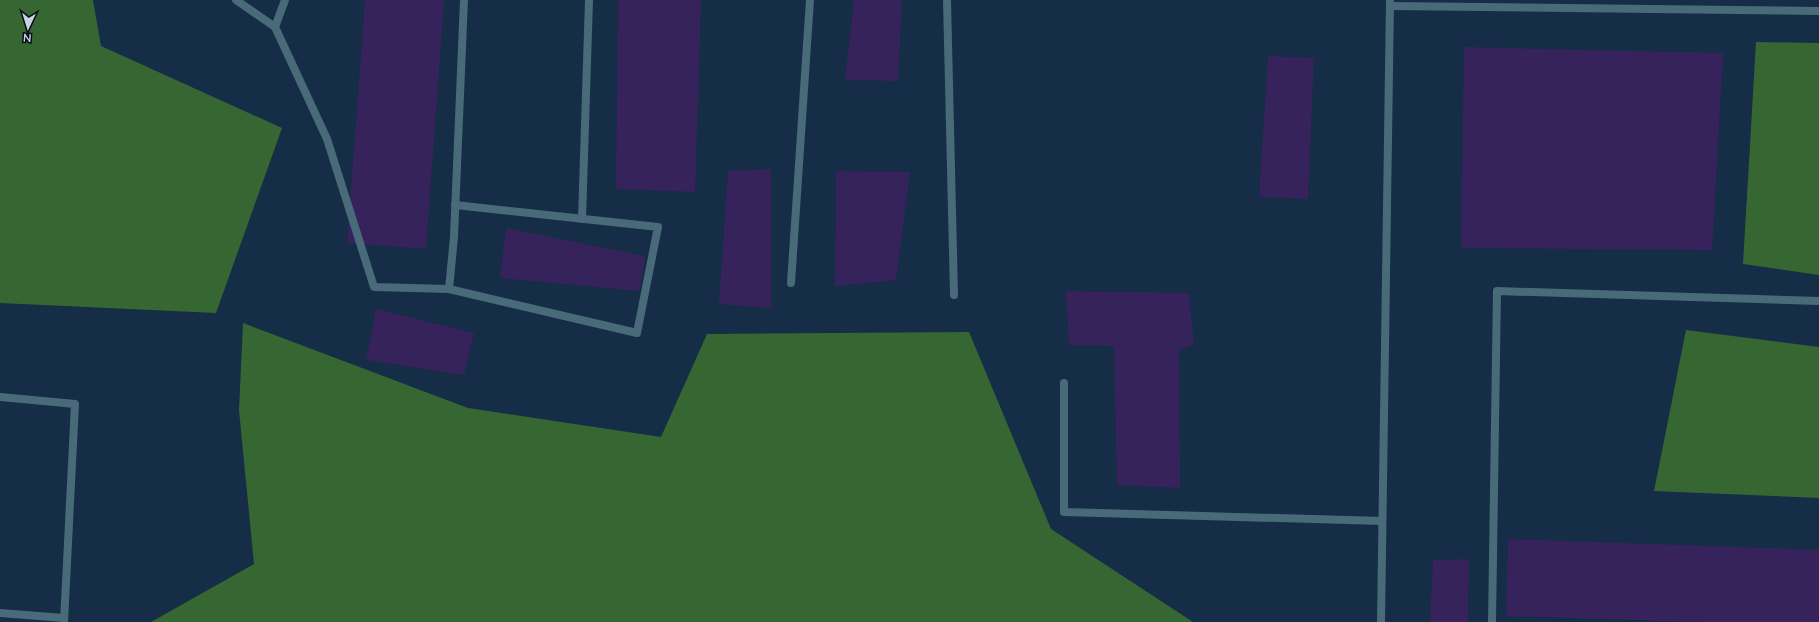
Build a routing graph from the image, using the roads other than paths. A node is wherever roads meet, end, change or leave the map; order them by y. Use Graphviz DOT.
graph roads {
  1 [pos="236,0"];
  2 [pos="285,0"];
  3 [pos="464,0"];
  4 [pos="589,0"];
  5 [pos="810,0"];
  6 [pos="947,0"];
  7 [pos="1390,3"];
  8 [pos="1819,11"];
  9 [pos="275,27"];
  10 [pos="455,205"];
  11 [pos="582,219"];
  12 [pos="791,283"];
  13 [pos="449,289"];
  14 [pos="954,295"];
  15 [pos="1819,301"];
  16 [pos="1064,383"];
  17 [pos="0,397"];
  18 [pos="1382,521"];
  19 [pos="0,613"];
  20 [pos="64,620"];
  21 [pos="1381,622"];
  22 [pos="1492,622"];
  1 -- 9 [label="street"];
  2 -- 9 [label="street"];
  3 -- 10 [label="street"];
  4 -- 11 [label="street"];
  5 -- 12 [label="street"];
  6 -- 14 [label="street"];
  7 -- 8 [label="street"];
  7 -- 18 [label="street"];
  9 -- 13 [label="street"];
  10 -- 11 [label="street"];
  10 -- 13 [label="street"];
  11 -- 13 [label="street"];
  15 -- 22 [label="street"];
  16 -- 18 [label="street"];
  17 -- 20 [label="street"];
  18 -- 21 [label="street"];
  19 -- 20 [label="street"];
}
